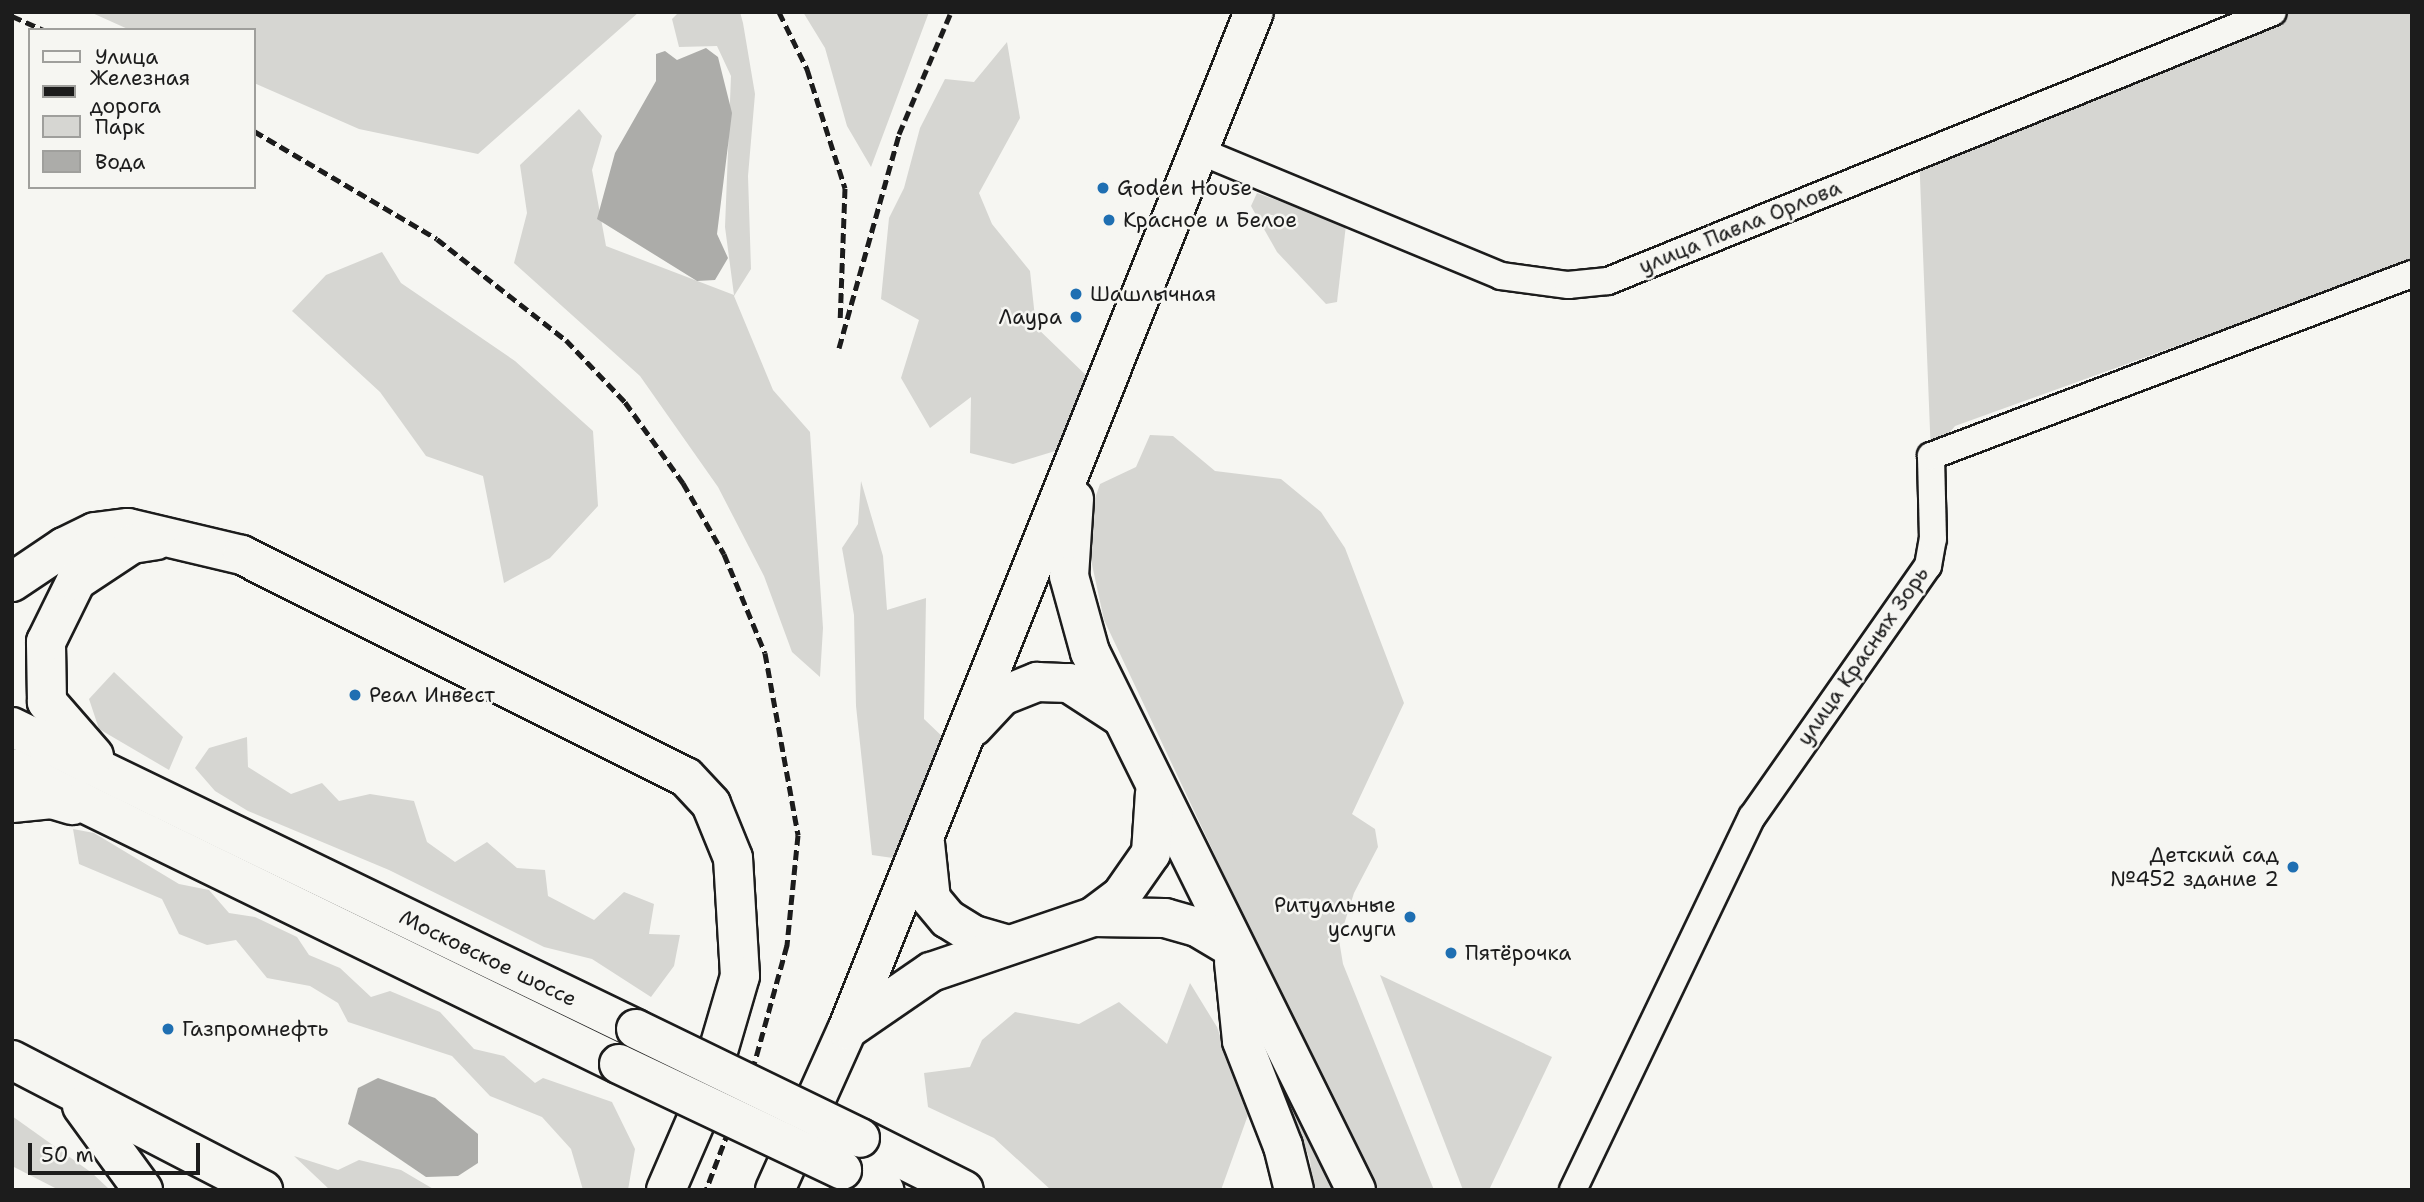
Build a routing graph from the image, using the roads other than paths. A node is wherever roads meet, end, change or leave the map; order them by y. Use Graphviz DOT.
graph roads {
  1 [pos="1254,12"];
  2 [pos="2273,12"];
  3 [pos="1202,152"];
  4 [pos="2412,274"];
  5 [pos="1079,458"];
  6 [pos="176,537"];
  7 [pos="12,582"];
  8 [pos="1125,721"];
  9 [pos="12,727"];
  10 [pos="965,735"];
  11 [pos="12,768"];
  12 [pos="1155,786"];
  13 [pos="12,803"];
  14 [pos="141,809"];
  15 [pos="925,838"];
  16 [pos="1093,917"];
  17 [pos="1009,945"];
  18 [pos="1234,950"];
  19 [pos="847,1031"];
  20 [pos="12,1060"];
  21 [pos="72,1094"];
  22 [pos="851,1154"];
  23 [pos="143,1190"];
  24 [pos="263,1190"];
  25 [pos="666,1190"];
  26 [pos="775,1190"];
  27 [pos="884,1190"];
  28 [pos="964,1190"];
  29 [pos="1294,1190"];
  30 [pos="1356,1190"];
  31 [pos="1573,1190"];
  1 -- 3 [label="main road"];
  2 -- 3 [label="street, улица Павла Орлова"];
  3 -- 5 [label="main road"];
  4 -- 31 [label="street, улица Красных Зорь"];
  5 -- 8 [label="main road"];
  5 -- 10 [label="main road"];
  6 -- 7 [label="main road"];
  6 -- 14 [label="main road"];
  6 -- 25 [label="main road"];
  8 -- 10 [label="main road"];
  8 -- 12 [label="main road"];
  9 -- 14 [label="main road, Московское шоссе"];
  10 -- 15 [label="main road"];
  11 -- 14 [label="main road, Московское шоссе"];
  12 -- 16 [label="main road"];
  12 -- 18 [label="main road"];
  13 -- 14 [label="main road"];
  14 -- 22 [label="main road, Московское шоссе, bridge"];
  14 -- 22 [label="main road, Московское шоссе, bridge"];
  15 -- 17 [label="main road"];
  15 -- 19 [label="main road"];
  16 -- 17 [label="main road"];
  16 -- 18 [label="main road"];
  17 -- 19 [label="main road"];
  18 -- 29 [label="main road"];
  18 -- 30 [label="main road"];
  19 -- 26 [label="main road"];
  20 -- 21 [label="main road"];
  21 -- 23 [label="main road"];
  21 -- 24 [label="main road"];
  22 -- 27 [label="main road, Московское шоссе"];
  22 -- 28 [label="main road, Московское шоссе"];
}
